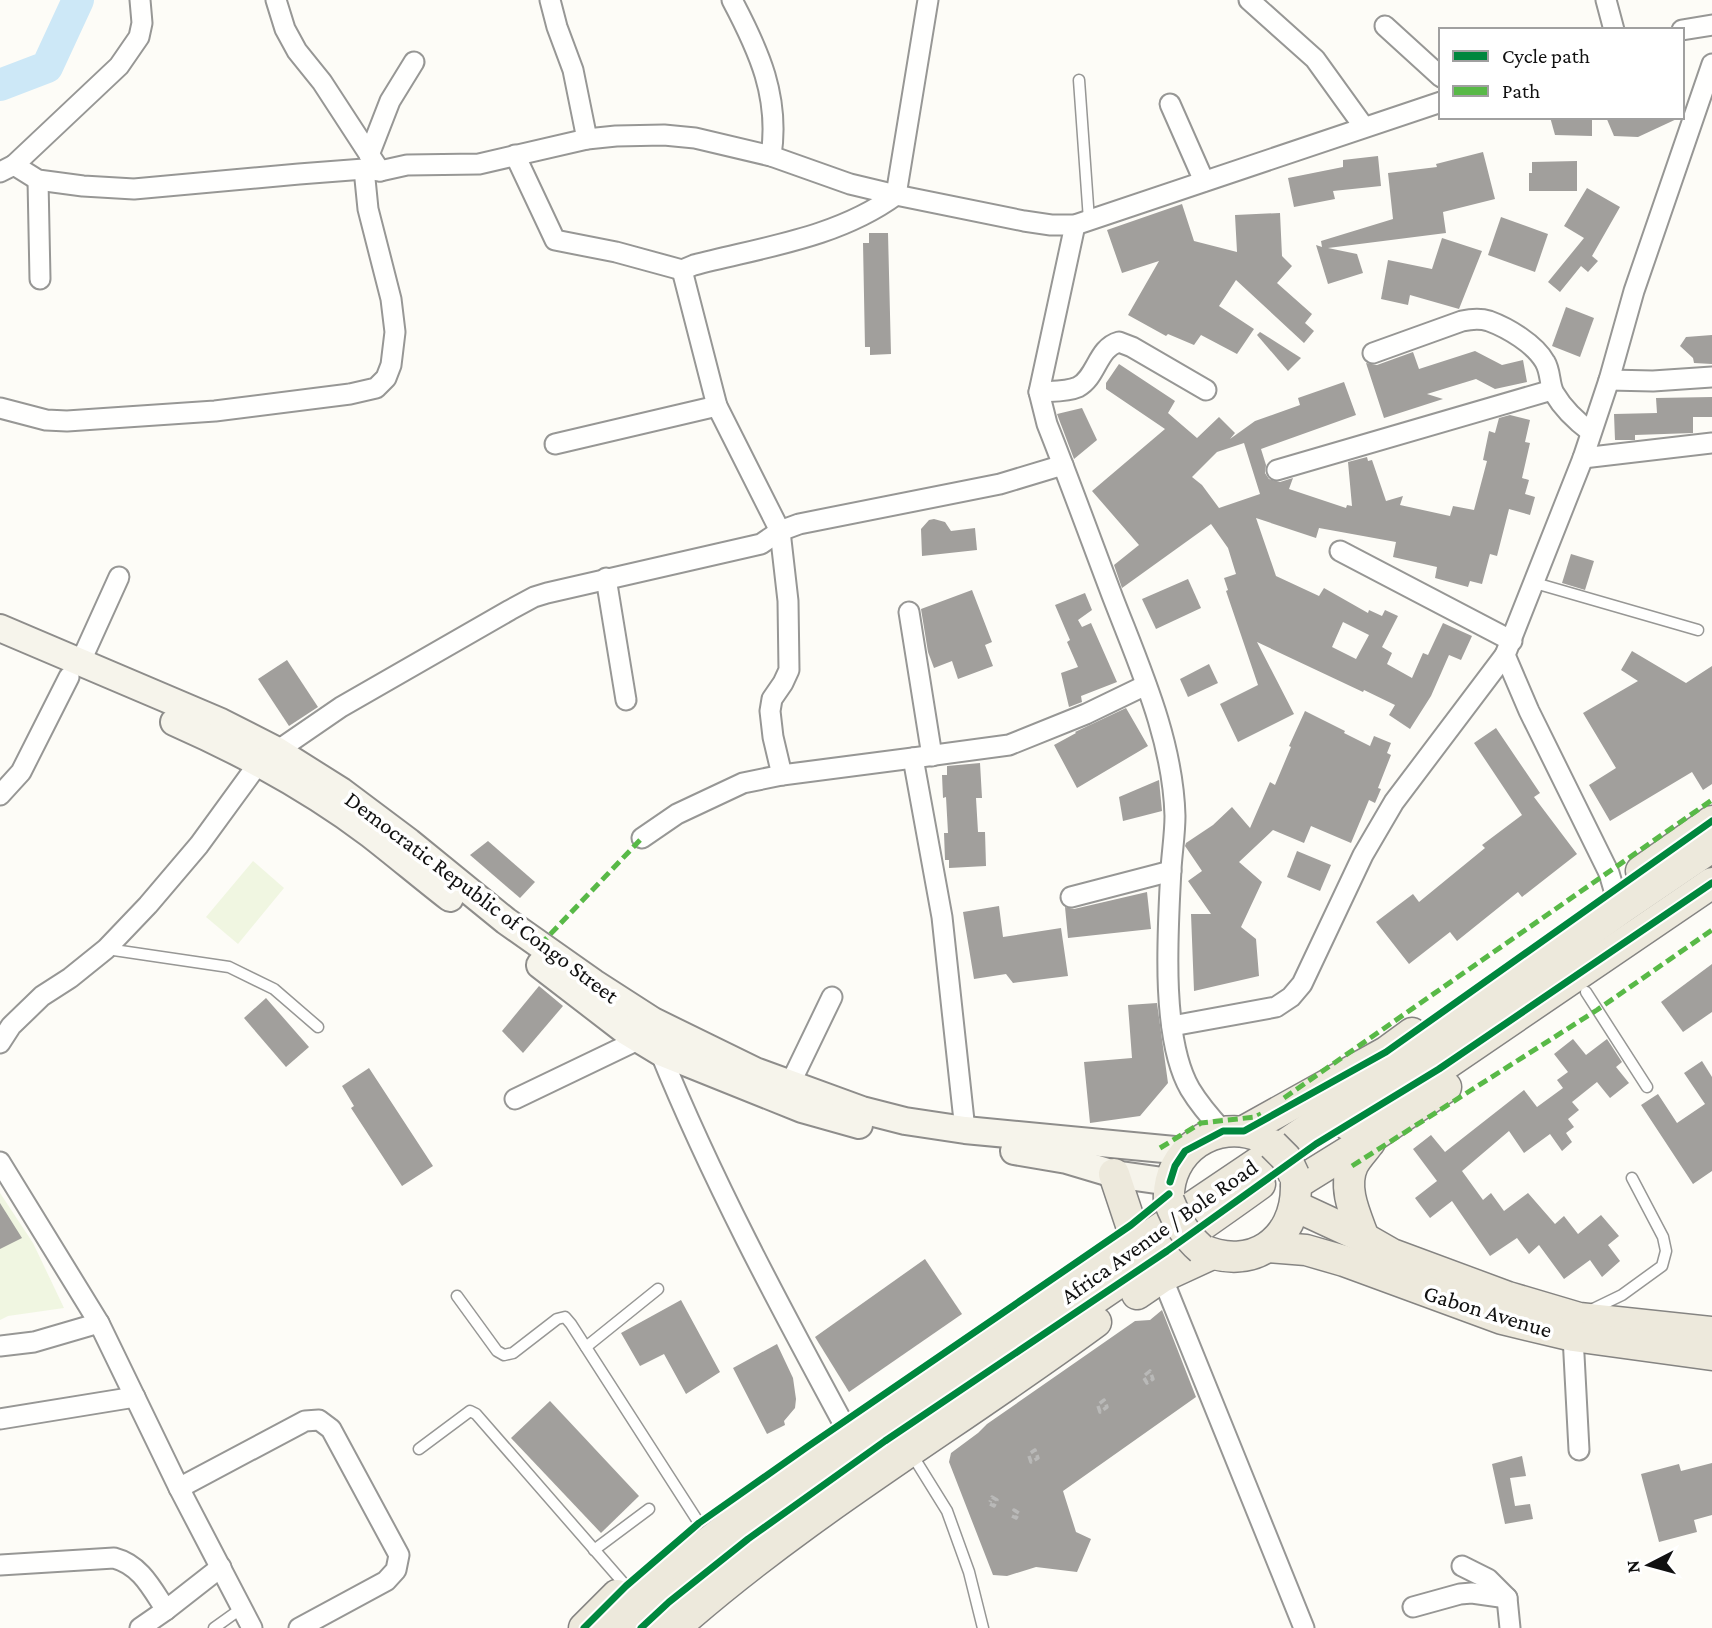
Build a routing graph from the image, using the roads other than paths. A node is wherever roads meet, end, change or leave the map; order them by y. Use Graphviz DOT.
graph roads {
  1 [pos="140,0"];
  2 [pos="276,0"];
  3 [pos="550,0"];
  4 [pos="732,0"];
  5 [pos="928,0"];
  6 [pos="1249,0"];
  7 [pos="1606,0"];
  8 [pos="1712,25"];
  9 [pos="1385,26"];
  10 [pos="1613,28"];
  11 [pos="1684,30"];
  12 [pos="414,62"];
  13 [pos="1712,64"];
  14 [pos="1439,75"];
  15 [pos="1079,80"];
  16 [pos="1439,103"];
  17 [pos="1170,104"];
  18 [pos="1364,127"];
  19 [pos="587,139"];
  20 [pos="515,155"];
  21 [pos="771,156"];
  22 [pos="371,165"];
  23 [pos="7,169"];
  24 [pos="38,180"];
  25 [pos="1204,181"];
  26 [pos="896,195"];
  27 [pos="1082,222"];
  28 [pos="682,270"];
  29 [pos="40,279"];
  30 [pos="1373,353"];
  31 [pos="1712,376"];
  32 [pos="1609,380"];
  33 [pos="1206,390"];
  34 [pos="1552,390"];
  35 [pos="1039,392"];
  36 [pos="717,407"];
  37 [pos="0,408"];
  38 [pos="1591,432"];
  39 [pos="1712,443"];
  40 [pos="555,444"];
  41 [pos="1583,458"];
  42 [pos="1063,465"];
  43 [pos="1277,470"];
  44 [pos="780,531"];
  45 [pos="1340,551"];
  46 [pos="119,577"];
  47 [pos="606,578"];
  48 [pos="1535,583"];
  49 [pos="909,612"];
  50 [pos="0,628"];
  51 [pos="1699,630"];
  52 [pos="0,643"];
  53 [pos="1508,648"];
  54 [pos="75,670"];
  55 [pos="1146,685"];
  56 [pos="626,700"];
  57 [pos="267,757"];
  58 [pos="923,757"];
  59 [pos="782,775"];
  60 [pos="0,795"];
  61 [pos="1712,821"];
  62 [pos="642,838"];
  63 [pos="1712,847"];
  64 [pos="1171,871"];
  65 [pos="1712,883"];
  66 [pos="1614,890"];
  67 [pos="1071,897"];
  68 [pos="1712,905"];
  69 [pos="106,949"];
  70 [pos="1586,992"];
  71 [pos="832,997"];
  72 [pos="1172,1026"];
  73 [pos="318,1027"];
  74 [pos="651,1037"];
  75 [pos="0,1043"];
  76 [pos="790,1084"];
  77 [pos="1647,1087"];
  78 [pos="515,1099"];
  79 [pos="965,1130"];
  80 [pos="1233,1131"];
  81 [pos="1375,1135"];
  82 [pos="1070,1150"];
  83 [pos="1185,1151"];
  84 [pos="0,1161"];
  85 [pos="1114,1174"];
  86 [pos="1632,1178"];
  87 [pos="1295,1188"];
  88 [pos="1170,1192"];
  89 [pos="1131,1225"];
  90 [pos="1364,1238"];
  91 [pos="1268,1247"];
  92 [pos="1212,1253"];
  93 [pos="1162,1277"];
  94 [pos="658,1289"];
  95 [pos="457,1296"];
  96 [pos="99,1324"];
  97 [pos="1576,1327"];
  98 [pos="1707,1343"];
  99 [pos="0,1346"];
  100 [pos="586,1347"];
  101 [pos="135,1397"];
  102 [pos="0,1419"];
  103 [pos="843,1423"];
  104 [pos="419,1449"];
  105 [pos="1578,1450"];
  106 [pos="911,1452"];
  107 [pos="179,1488"];
  108 [pos="649,1509"];
  109 [pos="699,1523"];
  110 [pos="594,1550"];
  111 [pos="0,1565"];
  112 [pos="1462,1566"];
  113 [pos="221,1567"];
  114 [pos="626,1586"];
  115 [pos="1507,1598"];
  116 [pos="1413,1606"];
  117 [pos="242,1608"];
  118 [pos="166,1610"];
  119 [pos="982,1626"];
  120 [pos="140,1628"];
  121 [pos="214,1628"];
  122 [pos="252,1628"];
  123 [pos="299,1628"];
  124 [pos="584,1628"];
  125 [pos="609,1628"];
  126 [pos="641,1628"];
  127 [pos="675,1628"];
  128 [pos="1304,1628"];
  129 [pos="1510,1628"];
  1 -- 23 [label="street"];
  2 -- 22 [label="street"];
  3 -- 19 [label="street"];
  4 -- 21 [label="street"];
  5 -- 26 [label="street"];
  6 -- 18 [label="street"];
  7 -- 10 [label="street"];
  8 -- 11 [label="street"];
  9 -- 14 [label="street"];
  12 -- 22 [label="street"];
  13 -- 32 [label="street"];
  15 -- 27 [label="lane"];
  16 -- 18 [label="street"];
  17 -- 25 [label="street"];
  18 -- 25 [label="street"];
  19 -- 20 [label="street"];
  19 -- 21 [label="street"];
  20 -- 22 [label="street"];
  20 -- 28 [label="street"];
  21 -- 26 [label="street"];
  22 -- 24 [label="street"];
  22 -- 37 [label="street"];
  23 -- 24 [label="street"];
  24 -- 29 [label="street"];
  25 -- 27 [label="street"];
  26 -- 27 [label="street"];
  26 -- 28 [label="street"];
  27 -- 35 [label="street"];
  28 -- 36 [label="street"];
  30 -- 34 [label="street"];
  31 -- 32 [label="street"];
  32 -- 38 [label="street"];
  33 -- 35 [label="street"];
  34 -- 38 [label="street"];
  34 -- 43 [label="street"];
  35 -- 42 [label="street"];
  36 -- 40 [label="street"];
  36 -- 44 [label="street"];
  38 -- 41 [label="street"];
  39 -- 41 [label="street"];
  41 -- 48 [label="street"];
  42 -- 44 [label="street"];
  42 -- 55 [label="street"];
  44 -- 47 [label="street"];
  44 -- 59 [label="street"];
  45 -- 53 [label="street"];
  46 -- 54 [label="street"];
  47 -- 56 [label="street"];
  47 -- 57 [label="street"];
  48 -- 51 [label="lane"];
  48 -- 53 [label="street"];
  49 -- 58 [label="street"];
  50 -- 54 [label="main road, Democratic Republic of Congo Street"];
  52 -- 54 [label="main road, Democratic Republic of Congo Street"];
  53 -- 66 [label="street"];
  53 -- 72 [label="street"];
  54 -- 57 [label="main road, Democratic Republic of Congo Street"];
  54 -- 60 [label="street"];
  55 -- 58 [label="street"];
  55 -- 64 [label="street"];
  57 -- 69 [label="street"];
  57 -- 74 [label="main road, Democratic Republic of Congo Street"];
  58 -- 59 [label="street"];
  58 -- 79 [label="street"];
  59 -- 62 [label="street"];
  61 -- 66 [label="main road"];
  63 -- 125 [label="main road, Africa Avenue / Bole Road"];
  64 -- 67 [label="street"];
  64 -- 72 [label="street"];
  65 -- 126 [label="main road, Africa Avenue / Bole Road"];
  66 -- 80 [label="main road"];
  68 -- 70 [label="main road"];
  69 -- 73 [label="lane"];
  69 -- 75 [label="street"];
  70 -- 77 [label="lane"];
  70 -- 81 [label="main road"];
  71 -- 76 [label="street"];
  72 -- 80 [label="street"];
  74 -- 76 [label="main road, Democratic Republic of Congo Street"];
  74 -- 78 [label="street"];
  74 -- 82 [label="main road, Democratic Republic of Congo Street"];
  74 -- 103 [label="street"];
  76 -- 79 [label="main road, Democratic Republic of Congo Street"];
  79 -- 82 [label="main road, Democratic Republic of Congo Street"];
  80 -- 83 [label="main road"];
  80 -- 87 [label="main road, bridge"];
  81 -- 87 [label="main road"];
  81 -- 90 [label="main road"];
  82 -- 83 [label="main road, Democratic Republic of Congo Street"];
  82 -- 85 [label="main road, Democratic Republic of Congo Street"];
  83 -- 88 [label="main road"];
  84 -- 96 [label="street"];
  85 -- 88 [label="main road, Democratic Republic of Congo Street"];
  85 -- 89 [label="main road"];
  86 -- 97 [label="lane"];
  87 -- 90 [label="main road, Gabon Avenue"];
  87 -- 91 [label="main road"];
  88 -- 89 [label="main road"];
  88 -- 92 [label="main road, bridge"];
  89 -- 103 [label="main road"];
  90 -- 97 [label="main road, Gabon Avenue"];
  91 -- 92 [label="main road"];
  91 -- 97 [label="main road, Gabon Avenue"];
  92 -- 93 [label="main road"];
  93 -- 106 [label="main road"];
  93 -- 128 [label="street"];
  94 -- 100 [label="lane"];
  95 -- 100 [label="lane"];
  96 -- 99 [label="street"];
  96 -- 101 [label="street"];
  97 -- 98 [label="main road, Gabon Avenue"];
  97 -- 105 [label="street"];
  100 -- 109 [label="lane"];
  101 -- 102 [label="street"];
  101 -- 107 [label="street"];
  103 -- 109 [label="main road"];
  104 -- 110 [label="lane"];
  106 -- 119 [label="lane"];
  106 -- 127 [label="main road"];
  107 -- 113 [label="street"];
  107 -- 123 [label="street"];
  108 -- 110 [label="lane"];
  109 -- 114 [label="main road"];
  110 -- 114 [label="lane"];
  111 -- 118 [label="street"];
  112 -- 115 [label="street"];
  113 -- 117 [label="street"];
  113 -- 118 [label="street"];
  114 -- 124 [label="main road"];
  115 -- 116 [label="street"];
  115 -- 129 [label="street"];
  117 -- 121 [label="lane"];
  117 -- 122 [label="street"];
  118 -- 120 [label="street"];
}
